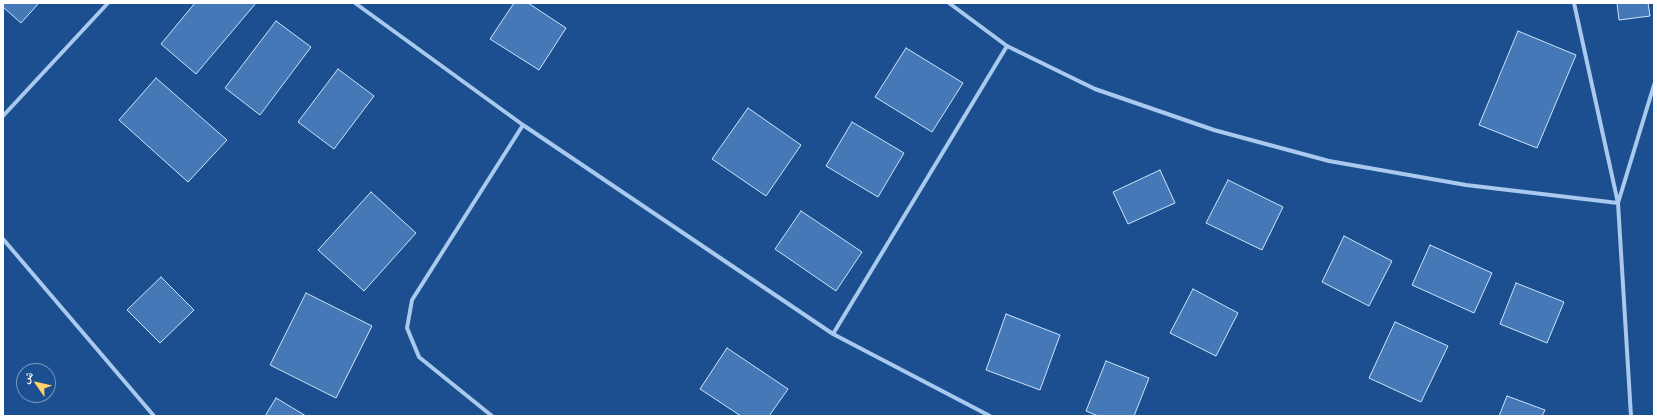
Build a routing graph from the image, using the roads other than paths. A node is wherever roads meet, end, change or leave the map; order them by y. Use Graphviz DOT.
graph roads {
  1 [pos="108,3"];
  2 [pos="355,3"];
  3 [pos="949,3"];
  4 [pos="1574,3"];
  5 [pos="1007,46"];
  6 [pos="1654,85"];
  7 [pos="3,116"];
  8 [pos="523,125"];
  9 [pos="1618,203"];
  10 [pos="3,239"];
  11 [pos="833,334"];
  12 [pos="154,416"];
  13 [pos="492,416"];
  14 [pos="990,416"];
  15 [pos="1631,416"];
  1 -- 7 [label="street"];
  2 -- 8 [label="street"];
  3 -- 5 [label="street"];
  4 -- 9 [label="street"];
  5 -- 9 [label="street"];
  5 -- 11 [label="street"];
  6 -- 9 [label="street"];
  8 -- 11 [label="street"];
  8 -- 13 [label="street"];
  9 -- 15 [label="street"];
  10 -- 12 [label="street"];
  11 -- 14 [label="street"];
}
